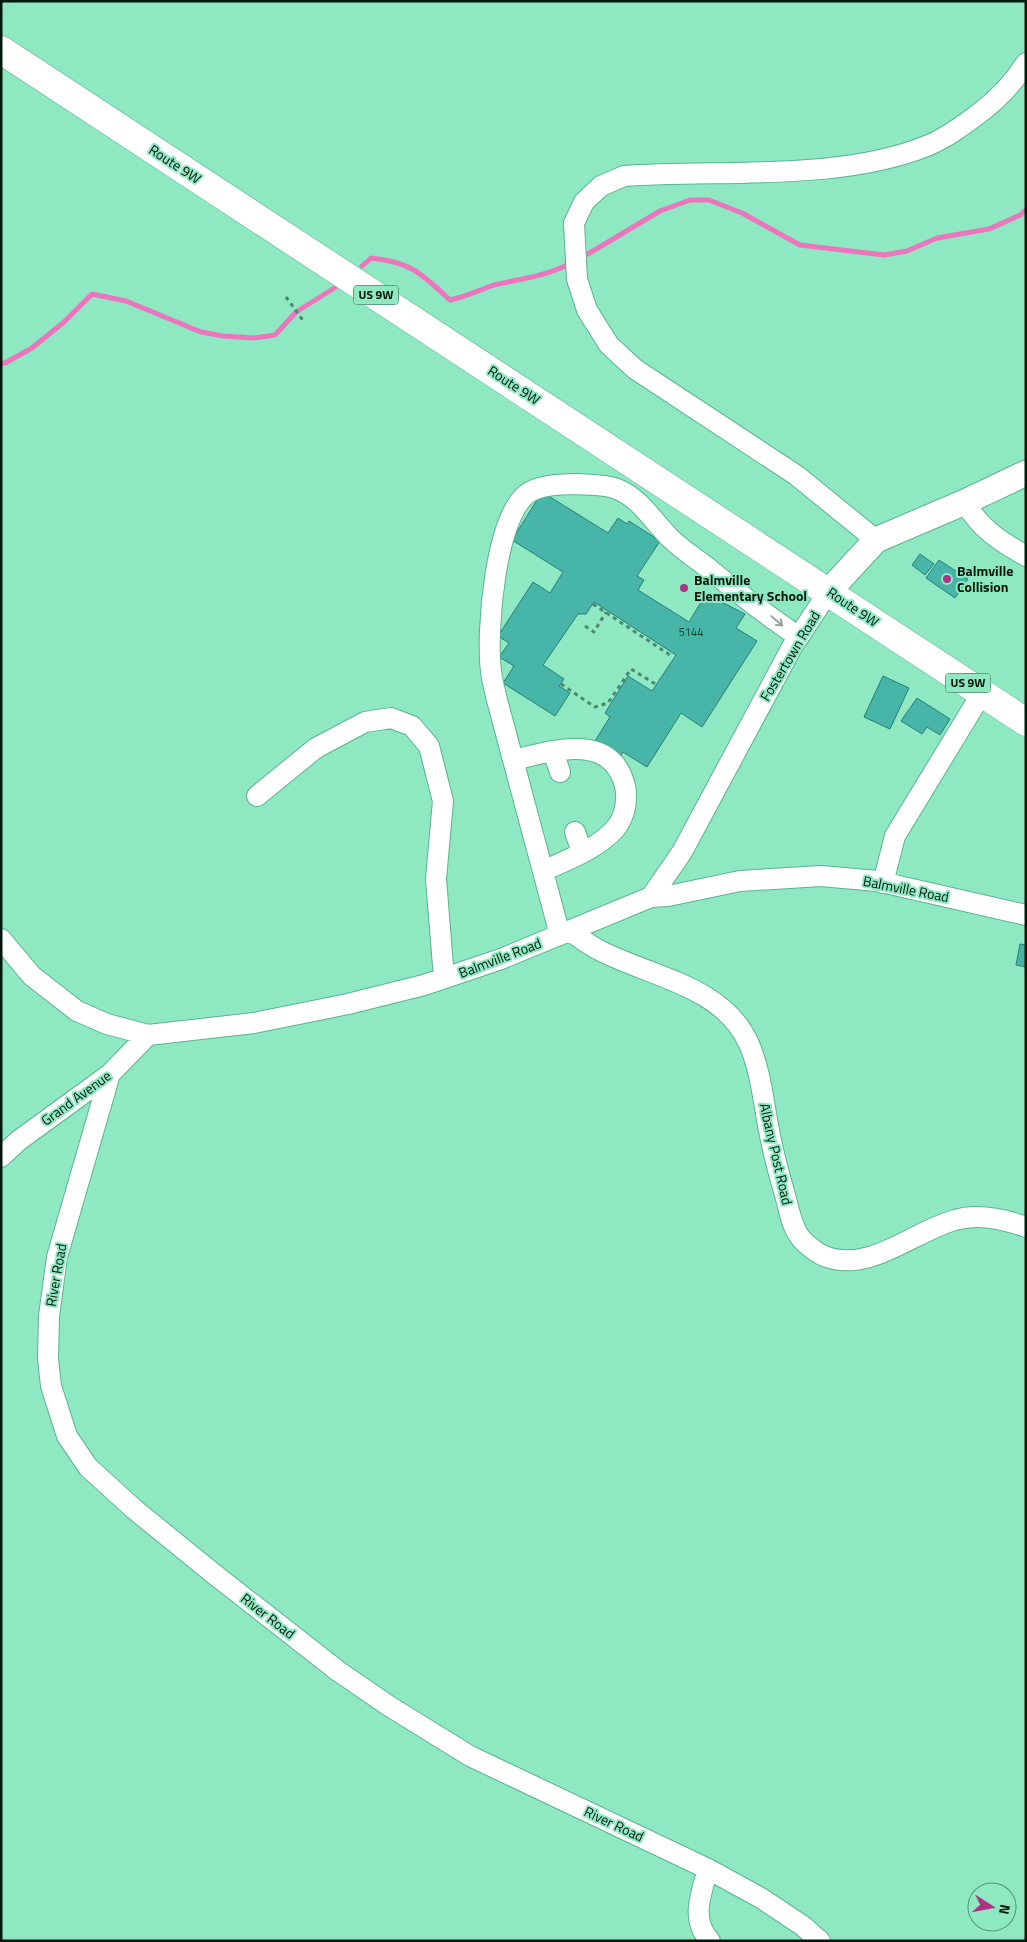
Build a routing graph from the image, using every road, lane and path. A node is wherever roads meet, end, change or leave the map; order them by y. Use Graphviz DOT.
graph roads {
  1 [pos="1,50"];
  2 [pos="1026,63"];
  3 [pos="286,297"];
  4 [pos="304,322"];
  5 [pos="1026,472"];
  6 [pos="965,502"];
  7 [pos="876,540"];
  8 [pos="1026,556"];
  9 [pos="829,591"];
  10 [pos="593,604"];
  11 [pos="606,612"];
  12 [pos="585,626"];
  13 [pos="799,637"];
  14 [pos="670,655"];
  15 [pos="561,684"];
  16 [pos="656,685"];
  17 [pos="982,693"];
  18 [pos="1026,722"];
  19 [pos="553,751"];
  20 [pos="514,760"];
  21 [pos="560,772"];
  22 [pos="257,796"];
  23 [pos="575,832"];
  24 [pos="582,852"];
  25 [pos="543,871"];
  26 [pos="883,883"];
  27 [pos="651,897"];
  28 [pos="1026,915"];
  29 [pos="565,933"];
  30 [pos="1,938"];
  31 [pos="444,978"];
  32 [pos="148,1035"];
  33 [pos="110,1074"];
  34 [pos="1,1157"];
  35 [pos="1026,1227"];
  36 [pos="708,1869"];
  37 [pos="710,1941"];
  38 [pos="820,1941"];
  1 -- 9 [label="highway, Route 9W / US 9W"];
  2 -- 7 [label="street"];
  3 -- 4 [label="path"];
  5 -- 6 [label="main road, Fostertown Road"];
  6 -- 7 [label="main road, Fostertown Road"];
  6 -- 8 [label="street"];
  7 -- 9 [label="main road, Fostertown Road"];
  9 -- 13 [label="street, Fostertown Road"];
  9 -- 17 [label="highway, Route 9W / US 9W"];
  10 -- 11 [label="path"];
  11 -- 12 [label="path"];
  11 -- 14 [label="path"];
  20 -- 13 [label="street, one-way"];
  13 -- 27 [label="street, Fostertown Road"];
  15 -- 16 [label="path"];
  17 -- 18 [label="highway, Route 9W / US 9W"];
  17 -- 26 [label="street"];
  19 -- 20 [label="street"];
  19 -- 21 [label="street"];
  19 -- 24 [label="street"];
  20 -- 25 [label="street"];
  22 -- 31 [label="street"];
  23 -- 24 [label="street"];
  24 -- 25 [label="street"];
  25 -- 29 [label="street"];
  26 -- 27 [label="street, Balmville Road"];
  26 -- 28 [label="street, Balmville Road"];
  27 -- 29 [label="street, Balmville Road"];
  29 -- 31 [label="street, Balmville Road"];
  29 -- 35 [label="street, Albany Post Road"];
  30 -- 32 [label="street, Balmville Road"];
  31 -- 32 [label="street, Balmville Road"];
  32 -- 33 [label="street, Grand Avenue"];
  33 -- 34 [label="street, Grand Avenue"];
  33 -- 36 [label="street, River Road"];
  36 -- 37 [label="street"];
  36 -- 38 [label="street, River Road"];
}
